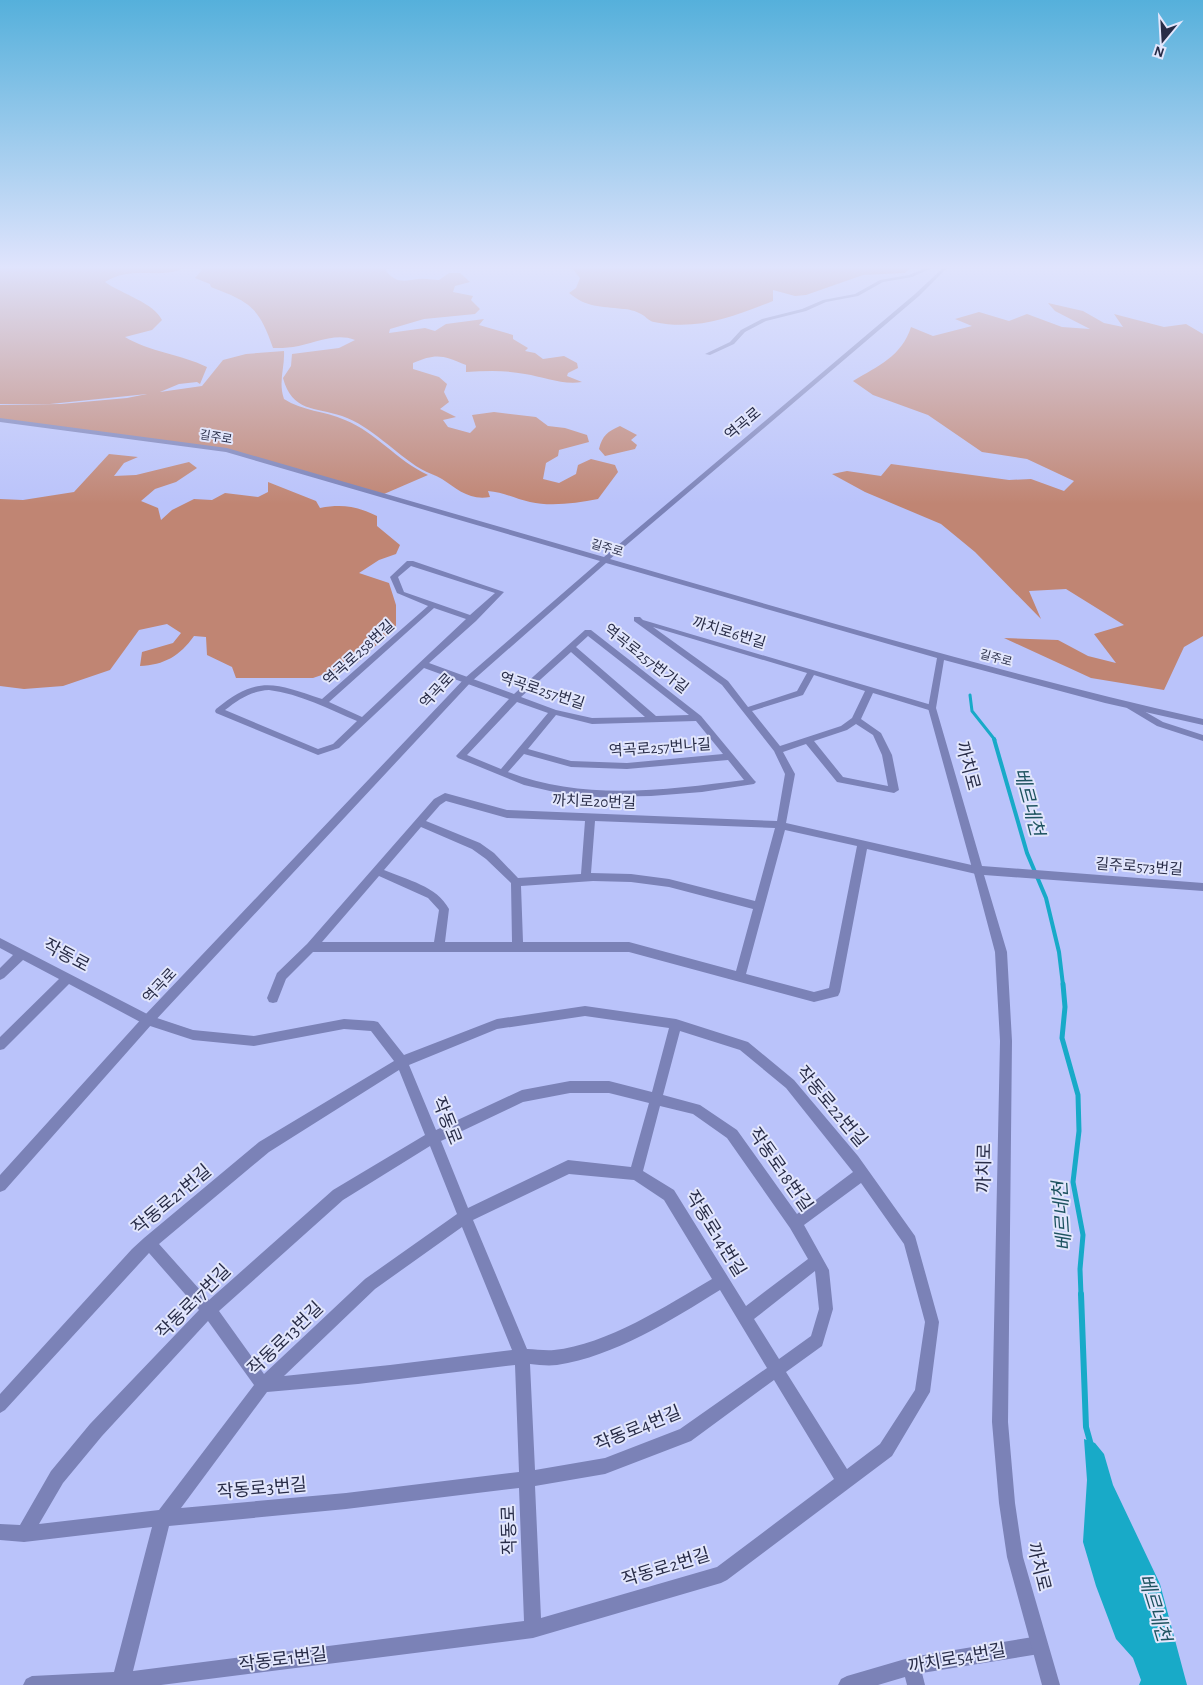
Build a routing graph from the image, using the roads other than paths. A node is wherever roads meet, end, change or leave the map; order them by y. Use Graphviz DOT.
graph roads {
  1 [pos="724,347"];
  2 [pos="856,347"];
  3 [pos="708,354"];
  4 [pos="0,420"];
  5 [pos="604,560"];
  6 [pos="433,605"];
  7 [pos="473,618"];
  8 [pos="571,647"];
  9 [pos="941,656"];
  10 [pos="425,665"];
  11 [pos="812,672"];
  12 [pos="468,680"];
  13 [pos="870,690"];
  14 [pos="515,698"];
  15 [pos="323,703"];
  16 [pos="1130,706"];
  17 [pos="932,708"];
  18 [pos="747,710"];
  19 [pos="554,712"];
  20 [pos="698,718"];
  21 [pos="655,720"];
  22 [pos="856,720"];
  23 [pos="364,721"];
  24 [pos="1203,722"];
  25 [pos="1203,738"];
  26 [pos="808,741"];
  27 [pos="522,750"];
  28 [pos="778,750"];
  29 [pos="730,757"];
  30 [pos="503,772"];
  31 [pos="590,817"];
  32 [pos="420,822"];
  33 [pos="781,825"];
  34 [pos="863,844"];
  35 [pos="377,870"];
  36 [pos="976,870"];
  37 [pos="586,876"];
  38 [pos="516,882"];
  39 [pos="1203,887"];
  40 [pos="759,906"];
  41 [pos="0,943"];
  42 [pos="311,947"];
  43 [pos="439,947"];
  44 [pos="518,947"];
  45 [pos="22,954"];
  46 [pos="0,975"];
  47 [pos="740,977"];
  48 [pos="68,978"];
  49 [pos="273,998"];
  50 [pos="148,1020"];
  51 [pos="676,1024"];
  52 [pos="0,1045"];
  53 [pos="402,1062"];
  54 [pos="656,1098"];
  55 [pos="432,1138"];
  56 [pos="636,1174"];
  57 [pos="862,1174"];
  58 [pos="0,1185"];
  59 [pos="465,1216"];
  60 [pos="795,1223"];
  61 [pos="149,1243"];
  62 [pos="817,1262"];
  63 [pos="722,1281"];
  64 [pos="209,1310"];
  65 [pos="744,1317"];
  66 [pos="522,1356"];
  67 [pos="777,1371"];
  68 [pos="264,1386"];
  69 [pos="0,1406"];
  70 [pos="527,1479"];
  71 [pos="845,1481"];
  72 [pos="163,1518"];
  73 [pos="0,1532"];
  74 [pos="24,1534"];
  75 [pos="533,1629"];
  76 [pos="1039,1645"];
  77 [pos="912,1666"];
  78 [pos="120,1681"];
  79 [pos="32,1685"];
  80 [pos="847,1685"];
  81 [pos="916,1685"];
  82 [pos="1051,1685"];
  1 -- 3 [label="street"];
  2 -- 5 [label="street, 역곡로"];
  4 -- 5 [label="street, 길주로"];
  5 -- 9 [label="street, 길주로"];
  5 -- 12 [label="street, 역곡로"];
  6 -- 7 [label="street"];
  6 -- 7 [label="street, 역곡로258번길"];
  6 -- 15 [label="street, 역곡로258번길"];
  7 -- 10 [label="street, 역곡로258번길"];
  8 -- 14 [label="street, 역곡로257번가길"];
  8 -- 20 [label="street, 역곡로257번가길"];
  8 -- 21 [label="street"];
  9 -- 16 [label="street, 길주로"];
  9 -- 17 [label="street, 까치로"];
  10 -- 12 [label="street"];
  10 -- 23 [label="street, 역곡로258번길"];
  11 -- 13 [label="street, 까치로6번길"];
  11 -- 18 [label="street"];
  11 -- 18 [label="street, 까치로6번길"];
  12 -- 14 [label="street, 역곡로257번길"];
  12 -- 50 [label="street, 역곡로"];
  13 -- 17 [label="street, 까치로6번길"];
  13 -- 22 [label="street"];
  14 -- 19 [label="street, 역곡로257번길"];
  14 -- 30 [label="street, 역곡로257번가길"];
  15 -- 23 [label="street"];
  15 -- 23 [label="street, 역곡로258번길"];
  16 -- 24 [label="street, 길주로"];
  16 -- 25 [label="street"];
  17 -- 36 [label="street, 까치로"];
  18 -- 28 [label="street"];
  19 -- 21 [label="street, 역곡로257번길"];
  19 -- 27 [label="street"];
  20 -- 21 [label="street, 역곡로257번길"];
  20 -- 29 [label="street, 역곡로257번가길"];
  22 -- 26 [label="street"];
  22 -- 26 [label="street"];
  26 -- 28 [label="street"];
  27 -- 29 [label="street, 역곡로257번나길"];
  27 -- 30 [label="street"];
  28 -- 33 [label="street"];
  29 -- 30 [label="street, 역곡로257번가길"];
  31 -- 32 [label="street, 까치로20번길"];
  31 -- 33 [label="street, 까치로20번길"];
  31 -- 37 [label="street"];
  32 -- 35 [label="street, 까치로20번길"];
  32 -- 38 [label="street"];
  33 -- 34 [label="street, 까치로20번길"];
  33 -- 40 [label="street"];
  34 -- 36 [label="street, 까치로20번길"];
  34 -- 47 [label="street"];
  35 -- 42 [label="street, 까치로20번길"];
  35 -- 43 [label="street"];
  36 -- 39 [label="street, 길주로573번길"];
  36 -- 76 [label="street, 까치로"];
  37 -- 38 [label="street"];
  37 -- 40 [label="street"];
  38 -- 44 [label="street"];
  40 -- 47 [label="street"];
  41 -- 45 [label="street"];
  42 -- 43 [label="street"];
  42 -- 49 [label="street, 까치로20번길"];
  43 -- 44 [label="street"];
  44 -- 47 [label="street"];
  45 -- 46 [label="street, 작동로"];
  45 -- 48 [label="street, 작동로"];
  48 -- 50 [label="street, 작동로"];
  48 -- 52 [label="street"];
  50 -- 53 [label="street, 작동로"];
  50 -- 58 [label="street, 역곡로"];
  51 -- 53 [label="street, 작동로22번길"];
  51 -- 54 [label="street"];
  51 -- 57 [label="street, 작동로22번길"];
  53 -- 55 [label="street, 작동로"];
  53 -- 61 [label="street, 작동로21번길"];
  54 -- 55 [label="street, 작동로18번길"];
  54 -- 56 [label="street"];
  54 -- 60 [label="street, 작동로18번길"];
  55 -- 59 [label="street, 작동로"];
  55 -- 64 [label="street, 작동로17번길"];
  56 -- 59 [label="street, 작동로14번길"];
  56 -- 63 [label="street, 작동로14번길"];
  57 -- 60 [label="street"];
  57 -- 71 [label="street, 작동로22번길"];
  59 -- 66 [label="street, 작동로"];
  59 -- 68 [label="street, 작동로13번길"];
  60 -- 62 [label="street, 작동로18번길"];
  61 -- 64 [label="street"];
  61 -- 69 [label="street, 작동로21번길"];
  62 -- 65 [label="street"];
  62 -- 67 [label="street, 작동로18번길"];
  63 -- 65 [label="street, 작동로14번길"];
  63 -- 66 [label="street"];
  64 -- 68 [label="street"];
  64 -- 74 [label="street, 작동로17번길"];
  65 -- 67 [label="street, 작동로14번길"];
  66 -- 68 [label="street"];
  66 -- 70 [label="street, 작동로"];
  67 -- 70 [label="street, 작동로4번길"];
  67 -- 71 [label="street, 작동로14번길"];
  68 -- 72 [label="street, 작동로13번길"];
  70 -- 72 [label="street, 작동로3번길"];
  70 -- 75 [label="street, 작동로"];
  71 -- 75 [label="street, 작동로2번길"];
  72 -- 74 [label="street, 작동로3번길"];
  72 -- 78 [label="street"];
  73 -- 74 [label="street, 작동로3번길"];
  75 -- 78 [label="street, 작동로1번길"];
  76 -- 77 [label="street, 까치로54번길"];
  76 -- 82 [label="street, 까치로"];
  77 -- 80 [label="street, 까치로54번길"];
  77 -- 81 [label="street"];
  78 -- 79 [label="street, 작동로1번길"];
}
